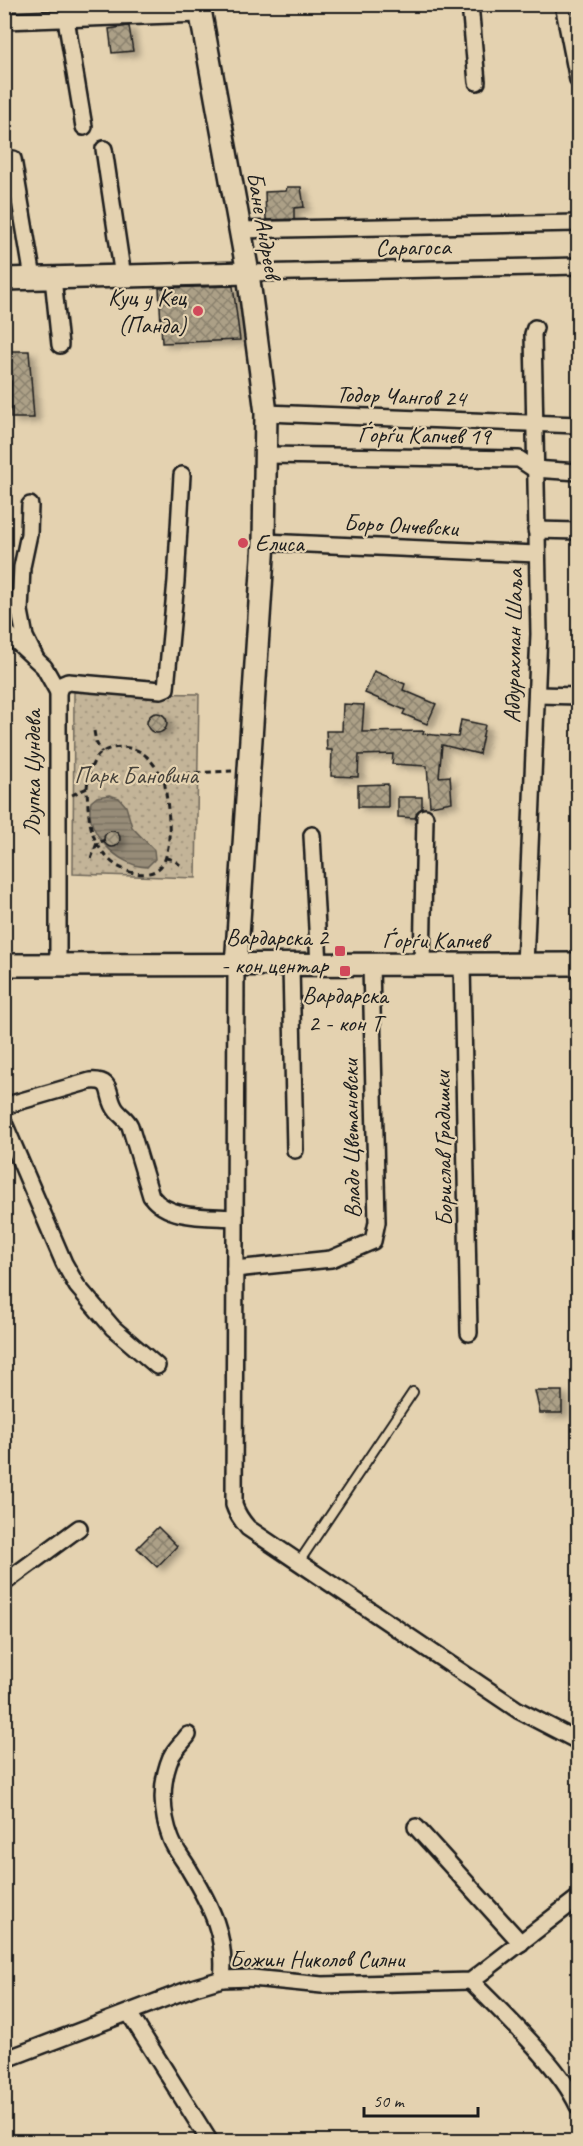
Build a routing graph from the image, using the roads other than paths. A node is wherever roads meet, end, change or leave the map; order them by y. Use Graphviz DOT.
graph roads {
  1 [pos="470,4"];
  2 [pos="563,4"];
  3 [pos="200,9"];
  4 [pos="66,19"];
  5 [pos="4,21"];
  6 [pos="579,80"];
  7 [pos="477,82"];
  8 [pos="84,127"];
  9 [pos="104,149"];
  10 [pos="13,159"];
  11 [pos="579,224"];
  12 [pos="240,230"];
  13 [pos="579,266"];
  14 [pos="248,273"];
  15 [pos="123,277"];
  16 [pos="43,278"];
  17 [pos="4,279"];
  18 [pos="535,328"];
  19 [pos="60,345"];
  20 [pos="266,413"];
  21 [pos="534,424"];
  22 [pos="579,425"];
  23 [pos="267,455"];
  24 [pos="534,469"];
  25 [pos="579,472"];
  26 [pos="182,475"];
  27 [pos="30,505"];
  28 [pos="536,530"];
  29 [pos="579,531"];
  30 [pos="264,542"];
  31 [pos="537,554"];
  32 [pos="4,630"];
  33 [pos="36,659"];
  34 [pos="58,692"];
  35 [pos="538,695"];
  36 [pos="579,696"];
  37 [pos="425,817"];
  38 [pos="312,835"];
  39 [pos="579,964"];
  40 [pos="58,965"];
  41 [pos="319,965"];
  42 [pos="371,965"];
  43 [pos="422,965"];
  44 [pos="462,965"];
  45 [pos="525,965"];
  46 [pos="4,966"];
  47 [pos="236,966"];
  48 [pos="291,966"];
  49 [pos="4,1106"];
  50 [pos="4,1123"];
  51 [pos="295,1150"];
  52 [pos="235,1218"];
  53 [pos="235,1269"];
  54 [pos="469,1333"];
  55 [pos="157,1366"];
  56 [pos="413,1392"];
  57 [pos="79,1528"];
  58 [pos="298,1562"];
  59 [pos="4,1583"];
  60 [pos="188,1735"];
  61 [pos="579,1741"];
  62 [pos="416,1827"];
  63 [pos="579,1898"];
  64 [pos="521,1943"];
  65 [pos="222,1980"];
  66 [pos="471,1981"];
  67 [pos="129,2013"];
  68 [pos="4,2060"];
  69 [pos="579,2106"];
  70 [pos="210,2142"];
  1 -- 7 [label="street"];
  2 -- 6 [label="street"];
  3 -- 4 [label="street"];
  3 -- 12 [label="street, Бане Андреев"];
  4 -- 5 [label="street"];
  4 -- 8 [label="street"];
  9 -- 15 [label="street"];
  10 -- 16 [label="street"];
  11 -- 12 [label="street"];
  12 -- 14 [label="street, Бане Андреев"];
  13 -- 14 [label="street, Сарагоса"];
  14 -- 15 [label="street"];
  14 -- 20 [label="street, Бане Андреев"];
  15 -- 16 [label="street"];
  16 -- 17 [label="street"];
  16 -- 19 [label="street"];
  18 -- 21 [label="street, Абдурахман Шаља"];
  20 -- 21 [label="street, Тодор Чангов 24"];
  20 -- 23 [label="street, Бане Андреев"];
  21 -- 22 [label="street, Тодор Чангов 24"];
  21 -- 24 [label="street, Абдурахман Шаља"];
  23 -- 24 [label="street, Ѓорѓи Капчев 19"];
  23 -- 30 [label="street"];
  24 -- 25 [label="street, Ѓорѓи Капчев 19"];
  24 -- 28 [label="street, Абдурахман Шаља"];
  26 -- 34 [label="street, Љупка Џундева"];
  27 -- 33 [label="street"];
  28 -- 29 [label="street"];
  28 -- 31 [label="street, Абдурахман Шаља"];
  30 -- 31 [label="street, Боро Ончевски"];
  30 -- 47 [label="street"];
  31 -- 35 [label="street, Абдурахман Шаља"];
  32 -- 33 [label="street"];
  33 -- 34 [label="street"];
  34 -- 40 [label="street, Љупка Џундева"];
  35 -- 36 [label="street"];
  35 -- 45 [label="street, Абдурахман Шаља"];
  37 -- 43 [label="street"];
  38 -- 41 [label="street"];
  39 -- 45 [label="street, Ѓорѓи Капчев"];
  40 -- 46 [label="street, Ѓорѓи Капчев"];
  40 -- 47 [label="street, Ѓорѓи Капчев"];
  41 -- 42 [label="street, Ѓорѓи Капчев"];
  41 -- 48 [label="street, Ѓорѓи Капчев"];
  42 -- 43 [label="street, Ѓорѓи Капчев"];
  42 -- 53 [label="street, Владо Цветановски"];
  43 -- 44 [label="street, Ѓорѓи Капчев"];
  44 -- 45 [label="street, Ѓорѓи Капчев"];
  44 -- 54 [label="street, Борислав Градишки"];
  47 -- 48 [label="street, Ѓорѓи Капчев"];
  47 -- 52 [label="street"];
  48 -- 51 [label="street"];
  49 -- 52 [label="street"];
  50 -- 55 [label="street"];
  52 -- 53 [label="street"];
  53 -- 58 [label="street"];
  56 -- 58 [label="lane"];
  57 -- 59 [label="street"];
  58 -- 61 [label="street"];
  60 -- 65 [label="street"];
  62 -- 64 [label="street"];
  63 -- 64 [label="street"];
  64 -- 66 [label="street"];
  65 -- 66 [label="street, Божин Николов Силни"];
  65 -- 67 [label="street, Божин Николов Силни"];
  66 -- 69 [label="street"];
  67 -- 68 [label="street, Божин Николов Силни"];
  67 -- 70 [label="street"];
}
